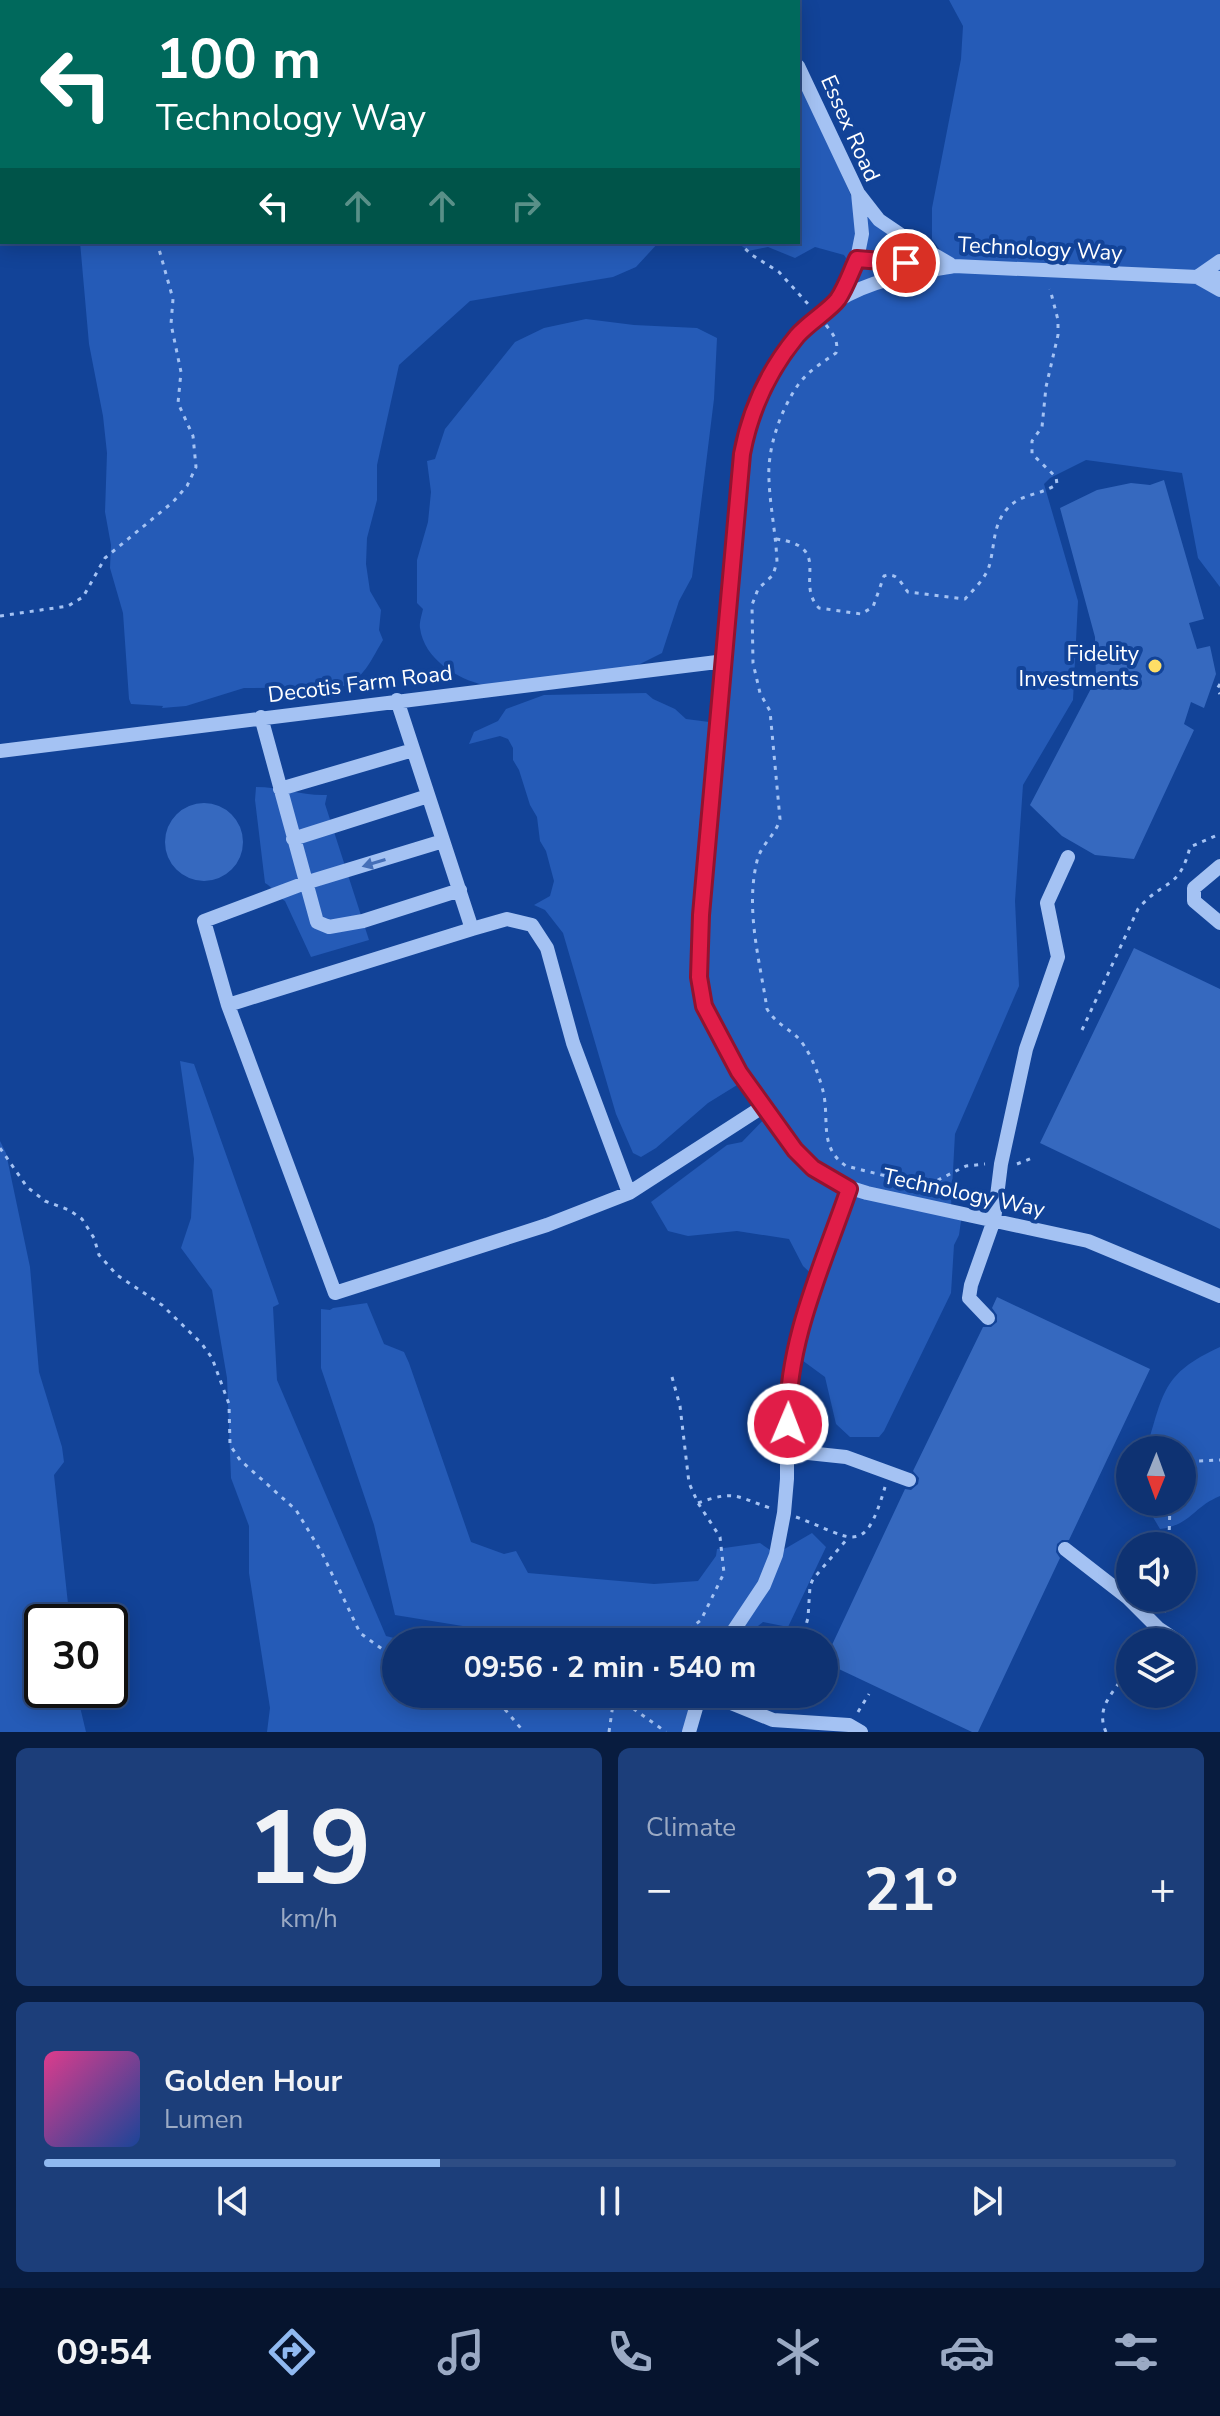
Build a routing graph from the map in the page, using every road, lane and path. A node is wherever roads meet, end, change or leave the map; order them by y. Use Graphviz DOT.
graph roads {
  1 [pos="800,70"];
  2 [pos="858,193"];
  3 [pos="158,244"];
  4 [pos="741,244"];
  5 [pos="857,259"];
  6 [pos="1220,261"];
  7 [pos="954,266"];
  8 [pos="1197,277"];
  9 [pos="1220,278"];
  10 [pos="1050,289"];
  11 [pos="1220,290"];
  12 [pos="837,300"];
  13 [pos="818,315"];
  14 [pos="776,539"];
  15 [pos="0,616"];
  16 [pos="725,661"];
  17 [pos="1220,684"];
  18 [pos="1220,694"];
  19 [pos="397,700"];
  20 [pos="261,717"];
  21 [pos="413,750"];
  22 [pos="0,751"];
  23 [pos="280,789"];
  24 [pos="428,796"];
  25 [pos="1220,834"];
  26 [pos="293,839"];
  27 [pos="443,841"];
  28 [pos="1068,857"];
  29 [pos="1220,866"];
  30 [pos="305,883"];
  31 [pos="460,890"];
  32 [pos="1220,923"];
  33 [pos="472,929"];
  34 [pos="228,1005"];
  35 [pos="1082,1030"];
  36 [pos="764,1106"];
  37 [pos="0,1148"];
  38 [pos="1032,1158"];
  39 [pos="1001,1164"];
  40 [pos="849,1189"];
  41 [pos="629,1193"];
  42 [pos="994,1220"];
  43 [pos="1220,1296"];
  44 [pos="988,1318"];
  45 [pos="672,1377"];
  46 [pos="789,1451"];
  47 [pos="1220,1460"];
  48 [pos="1196,1462"];
  49 [pos="889,1471"];
  50 [pos="909,1480"];
  51 [pos="698,1503"];
  52 [pos="784,1513"];
  53 [pos="848,1538"];
  54 [pos="1065,1549"];
  55 [pos="691,1628"];
  56 [pos="735,1628"];
  57 [pos="805,1628"];
  58 [pos="1158,1628"];
  59 [pos="382,1649"];
  60 [pos="1116,1687"];
  61 [pos="504,1708"];
  62 [pos="612,1708"];
  63 [pos="635,1708"];
  64 [pos="696,1708"];
  65 [pos="743,1708"];
  66 [pos="524,1732"];
  67 [pos="609,1732"];
  68 [pos="666,1732"];
  69 [pos="689,1732"];
  70 [pos="861,1732"];
  71 [pos="1106,1732"];
  1 -- 2 [label="street, Essex Road"];
  2 -- 5 [label="street, Essex Road"];
  2 -- 7 [label="street"];
  3 -- 15 [label="path"];
  4 -- 13 [label="path"];
  5 -- 7 [label="street, Technology Way"];
  5 -- 12 [label="street, Essex Road"];
  6 -- 8 [label="street"];
  7 -- 8 [label="street, Technology Way"];
  7 -- 12 [label="street"];
  8 -- 9 [label="street, Technology Way"];
  8 -- 11 [label="street"];
  10 -- 14 [label="path"];
  12 -- 13 [label="street, Technology Way"];
  13 -- 14 [label="path"];
  13 -- 16 [label="street, Technology Way"];
  14 -- 39 [label="path"];
  16 -- 19 [label="street, Decotis Farm Road"];
  16 -- 36 [label="street, Technology Way"];
  17 -- 18 [label="path"];
  19 -- 20 [label="street, Decotis Farm Road"];
  19 -- 21 [label="street"];
  20 -- 22 [label="street, Decotis Farm Road"];
  20 -- 23 [label="street"];
  21 -- 23 [label="street"];
  21 -- 24 [label="street"];
  23 -- 26 [label="street"];
  24 -- 26 [label="street"];
  24 -- 27 [label="street"];
  25 -- 35 [label="path"];
  26 -- 30 [label="street"];
  27 -- 30 [label="street, one-way"];
  27 -- 31 [label="street"];
  28 -- 39 [label="street"];
  29 -- 32 [label="street"];
  30 -- 31 [label="street"];
  30 -- 34 [label="street"];
  31 -- 33 [label="street"];
  33 -- 34 [label="street"];
  33 -- 41 [label="street"];
  34 -- 41 [label="street"];
  36 -- 40 [label="street, Technology Way"];
  36 -- 41 [label="street"];
  37 -- 59 [label="path"];
  38 -- 39 [label="path"];
  39 -- 42 [label="street"];
  40 -- 42 [label="street, Technology Way"];
  40 -- 46 [label="street"];
  42 -- 43 [label="street, Technology Way"];
  42 -- 44 [label="street"];
  45 -- 51 [label="path"];
  46 -- 49 [label="street"];
  46 -- 52 [label="street"];
  47 -- 48 [label="path"];
  49 -- 50 [label="street"];
  49 -- 53 [label="path"];
  51 -- 52 [label="path"];
  51 -- 55 [label="path"];
  52 -- 53 [label="path"];
  52 -- 56 [label="street"];
  53 -- 57 [label="path"];
  54 -- 58 [label="street"];
  60 -- 71 [label="path"];
  61 -- 66 [label="path"];
  62 -- 67 [label="path"];
  63 -- 68 [label="path"];
  64 -- 69 [label="street"];
  65 -- 70 [label="street"];
}
